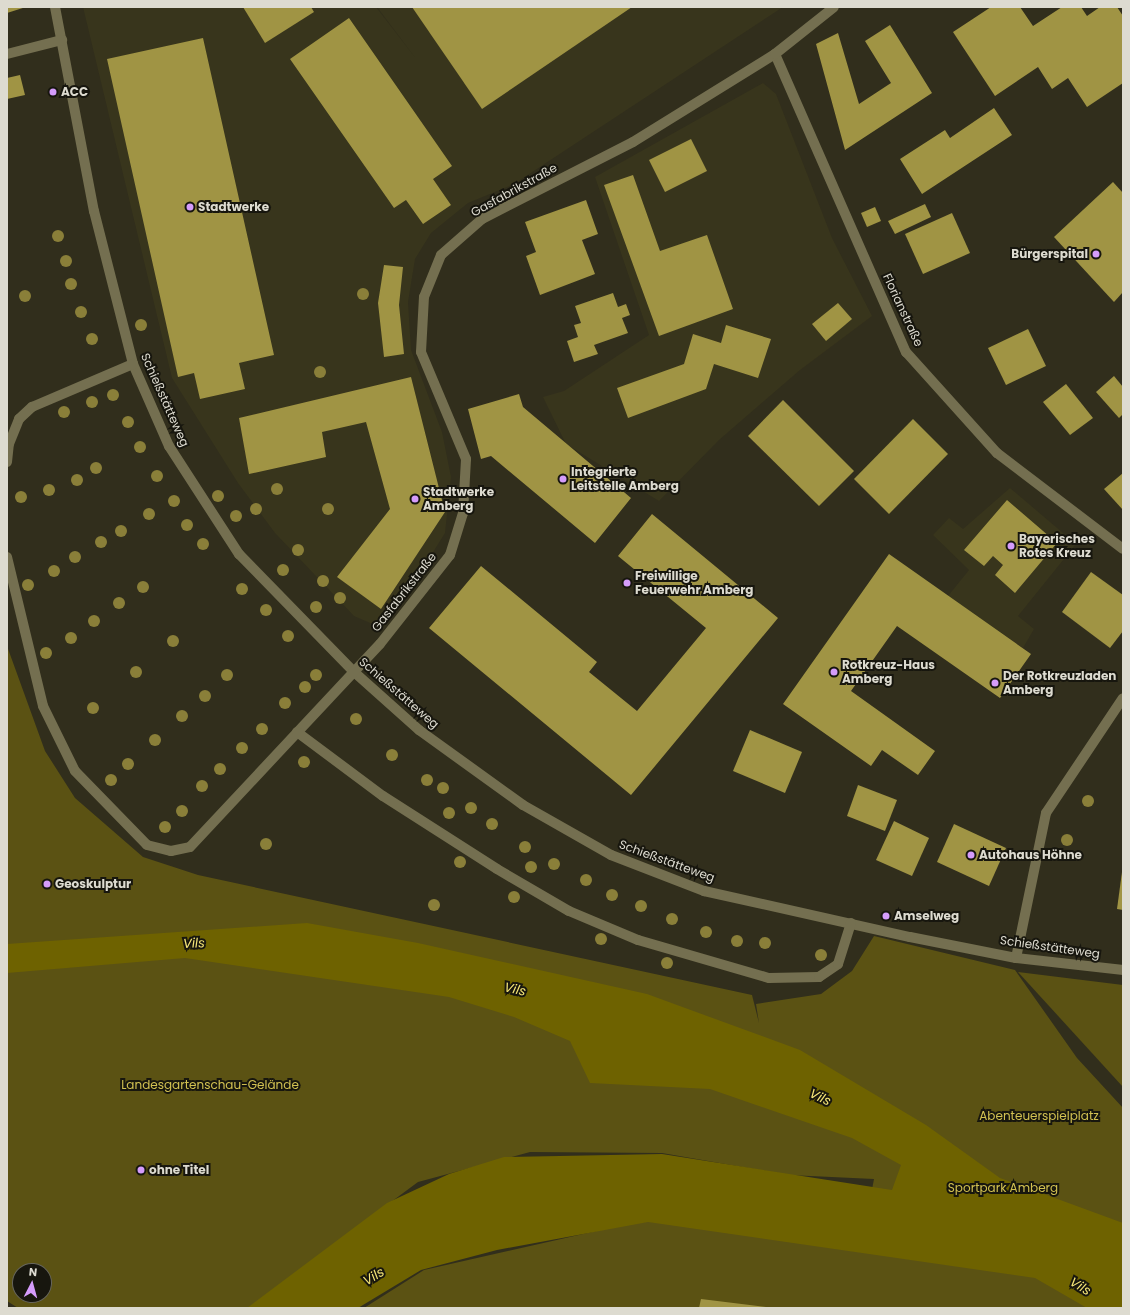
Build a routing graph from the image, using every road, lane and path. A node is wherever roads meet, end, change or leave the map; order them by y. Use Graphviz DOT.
graph roads {
  1 [pos="55,7"];
  2 [pos="834,7"];
  3 [pos="62,40"];
  4 [pos="7,54"];
  5 [pos="775,54"];
  6 [pos="133,364"];
  7 [pos="7,462"];
  8 [pos="1123,549"];
  9 [pos="7,557"];
  10 [pos="353,671"];
  11 [pos="1123,698"];
  12 [pos="297,732"];
  13 [pos="851,923"];
  14 [pos="1016,958"];
  15 [pos="1123,970"];
  1 -- 3 [label="street, Schießstätteweg"];
  2 -- 5 [label="street, Gasfabrikstraße"];
  3 -- 4 [label="street"];
  3 -- 6 [label="street, Schießstätteweg"];
  5 -- 8 [label="street, Florianstraße"];
  5 -- 10 [label="street, Gasfabrikstraße"];
  6 -- 7 [label="street"];
  6 -- 10 [label="street, Schießstätteweg"];
  9 -- 12 [label="street, Gasfabrikstraße"];
  10 -- 12 [label="street, Gasfabrikstraße"];
  10 -- 13 [label="street, Schießstätteweg"];
  11 -- 14 [label="street"];
  12 -- 13 [label="street"];
  13 -- 14 [label="street, Schießstätteweg"];
  14 -- 15 [label="street, Schießstätteweg"];
}
